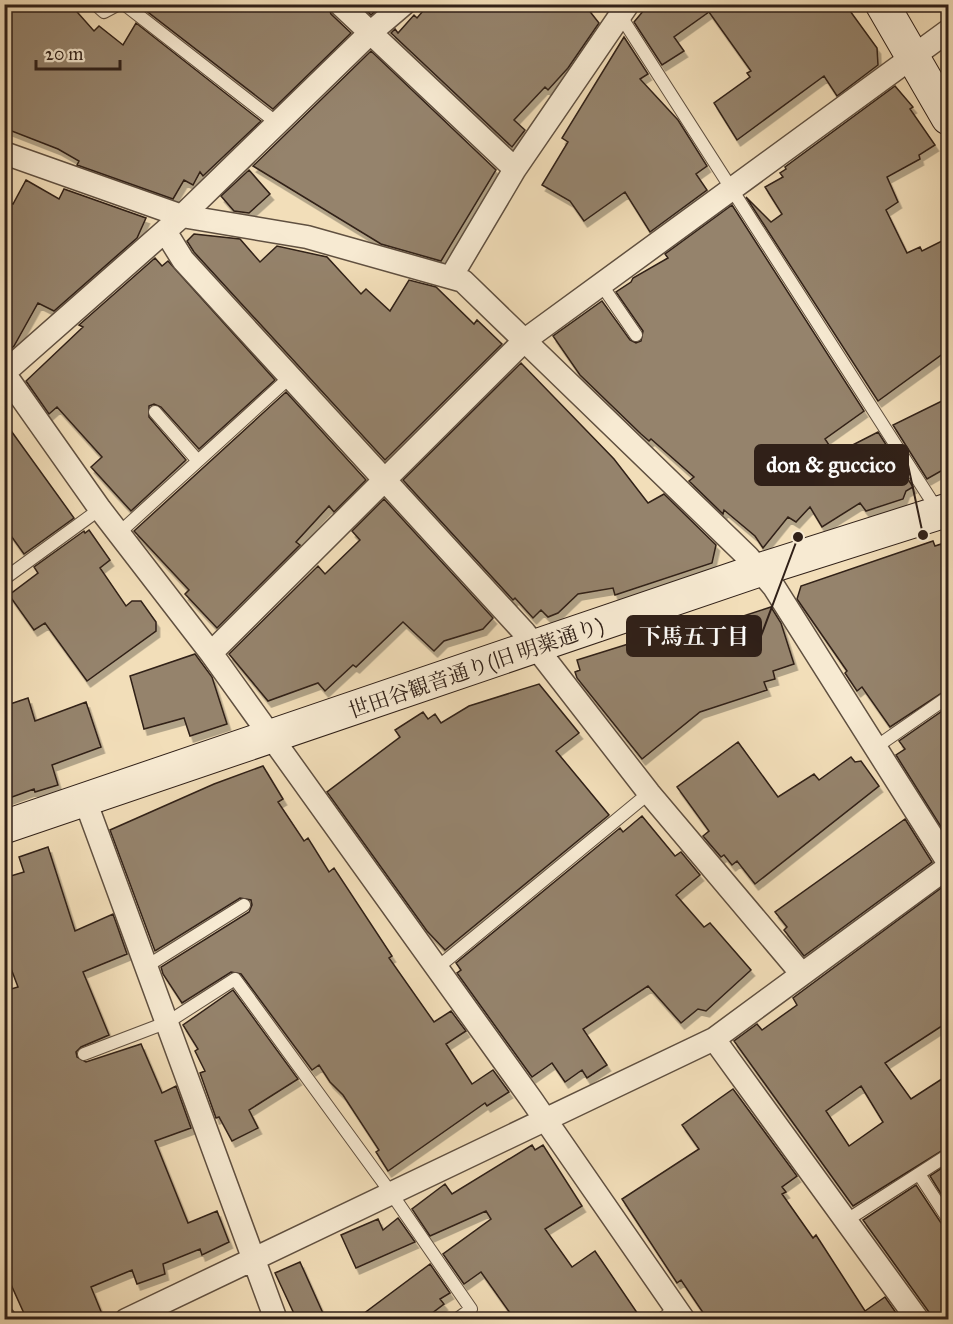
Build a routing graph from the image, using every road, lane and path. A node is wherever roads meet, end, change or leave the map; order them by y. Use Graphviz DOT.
graph roads {
  1 [pos="95,4"];
  2 [pos="122,4"];
  3 [pos="340,4"];
  4 [pos="404,4"];
  5 [pos="882,4"];
  6 [pos="620,8"];
  7 [pos="948,31"];
  8 [pos="370,33"];
  9 [pos="914,56"];
  10 [pos="948,118"];
  11 [pos="277,123"];
  12 [pos="4,153"];
  13 [pos="514,170"];
  14 [pos="732,188"];
  15 [pos="182,216"];
  16 [pos="165,231"];
  17 [pos="452,277"];
  18 [pos="601,284"];
  19 [pos="636,335"];
  20 [pos="525,340"];
  21 [pos="4,373"];
  22 [pos="290,377"];
  23 [pos="154,412"];
  24 [pos="198,461"];
  25 [pos="384,480"];
  26 [pos="100,509"];
  27 [pos="945,516"];
  28 [pos="119,533"];
  29 [pos="759,570"];
  30 [pos="4,579"];
  31 [pos="535,648"];
  32 [pos="211,653"];
  33 [pos="948,697"];
  34 [pos="269,737"];
  35 [pos="876,747"];
  36 [pos="649,793"];
  37 [pos="85,800"];
  38 [pos="4,827"];
  39 [pos="948,862"];
  40 [pos="948,867"];
  41 [pos="244,905"];
  42 [pos="147,966"];
  43 [pos="437,968"];
  44 [pos="801,973"];
  45 [pos="168,1022"];
  46 [pos="714,1039"];
  47 [pos="84,1054"];
  48 [pos="545,1119"];
  49 [pos="948,1155"];
  50 [pos="919,1174"];
  51 [pos="391,1193"];
  52 [pos="948,1219"];
  53 [pos="847,1220"];
  54 [pos="253,1258"];
  55 [pos="674,1316"];
  56 [pos="126,1320"];
  57 [pos="276,1320"];
  58 [pos="456,1320"];
  59 [pos="918,1320"];
  1 -- 2 [label="lane"];
  2 -- 11 [label="lane"];
  3 -- 8 [label="street"];
  4 -- 8 [label="street"];
  5 -- 9 [label="street"];
  6 -- 13 [label="street"];
  6 -- 14 [label="lane"];
  7 -- 9 [label="street"];
  8 -- 11 [label="street"];
  8 -- 13 [label="street"];
  9 -- 10 [label="street"];
  9 -- 14 [label="street"];
  11 -- 15 [label="street"];
  12 -- 15 [label="street"];
  13 -- 17 [label="street"];
  14 -- 18 [label="street"];
  14 -- 27 [label="lane"];
  15 -- 16 [label="street"];
  15 -- 17 [label="street"];
  16 -- 21 [label="street"];
  16 -- 22 [label="street"];
  17 -- 20 [label="street"];
  18 -- 19 [label="lane"];
  18 -- 20 [label="street"];
  20 -- 25 [label="street"];
  20 -- 29 [label="street"];
  21 -- 26 [label="street"];
  22 -- 24 [label="lane"];
  22 -- 25 [label="street"];
  23 -- 24 [label="lane"];
  24 -- 28 [label="lane"];
  25 -- 31 [label="street"];
  25 -- 32 [label="street"];
  26 -- 28 [label="street"];
  26 -- 30 [label="lane"];
  27 -- 29 [label="street, 世田谷観音通り(旧 明薬通り)"];
  28 -- 32 [label="street"];
  29 -- 31 [label="street, 世田谷観音通り(旧 明薬通り)"];
  29 -- 35 [label="street"];
  31 -- 34 [label="street, 世田谷観音通り(旧 明薬通り)"];
  31 -- 36 [label="street"];
  32 -- 34 [label="street"];
  33 -- 35 [label="lane"];
  34 -- 37 [label="street, 世田谷観音通り(旧 明薬通り)"];
  34 -- 43 [label="street"];
  35 -- 39 [label="street"];
  36 -- 43 [label="lane"];
  36 -- 44 [label="street"];
  37 -- 38 [label="street, 世田谷観音通り(旧 明薬通り)"];
  37 -- 42 [label="street"];
  40 -- 44 [label="street"];
  41 -- 42 [label="lane"];
  42 -- 45 [label="street"];
  43 -- 48 [label="street"];
  44 -- 46 [label="street"];
  45 -- 47 [label="lane"];
  45 -- 51 [label="lane"];
  45 -- 54 [label="street"];
  46 -- 48 [label="street"];
  46 -- 53 [label="street"];
  48 -- 51 [label="street"];
  48 -- 55 [label="street"];
  49 -- 50 [label="lane"];
  50 -- 52 [label="lane"];
  50 -- 53 [label="lane"];
  51 -- 54 [label="street"];
  51 -- 58 [label="lane"];
  53 -- 59 [label="street"];
  54 -- 56 [label="street"];
  54 -- 57 [label="street"];
}
